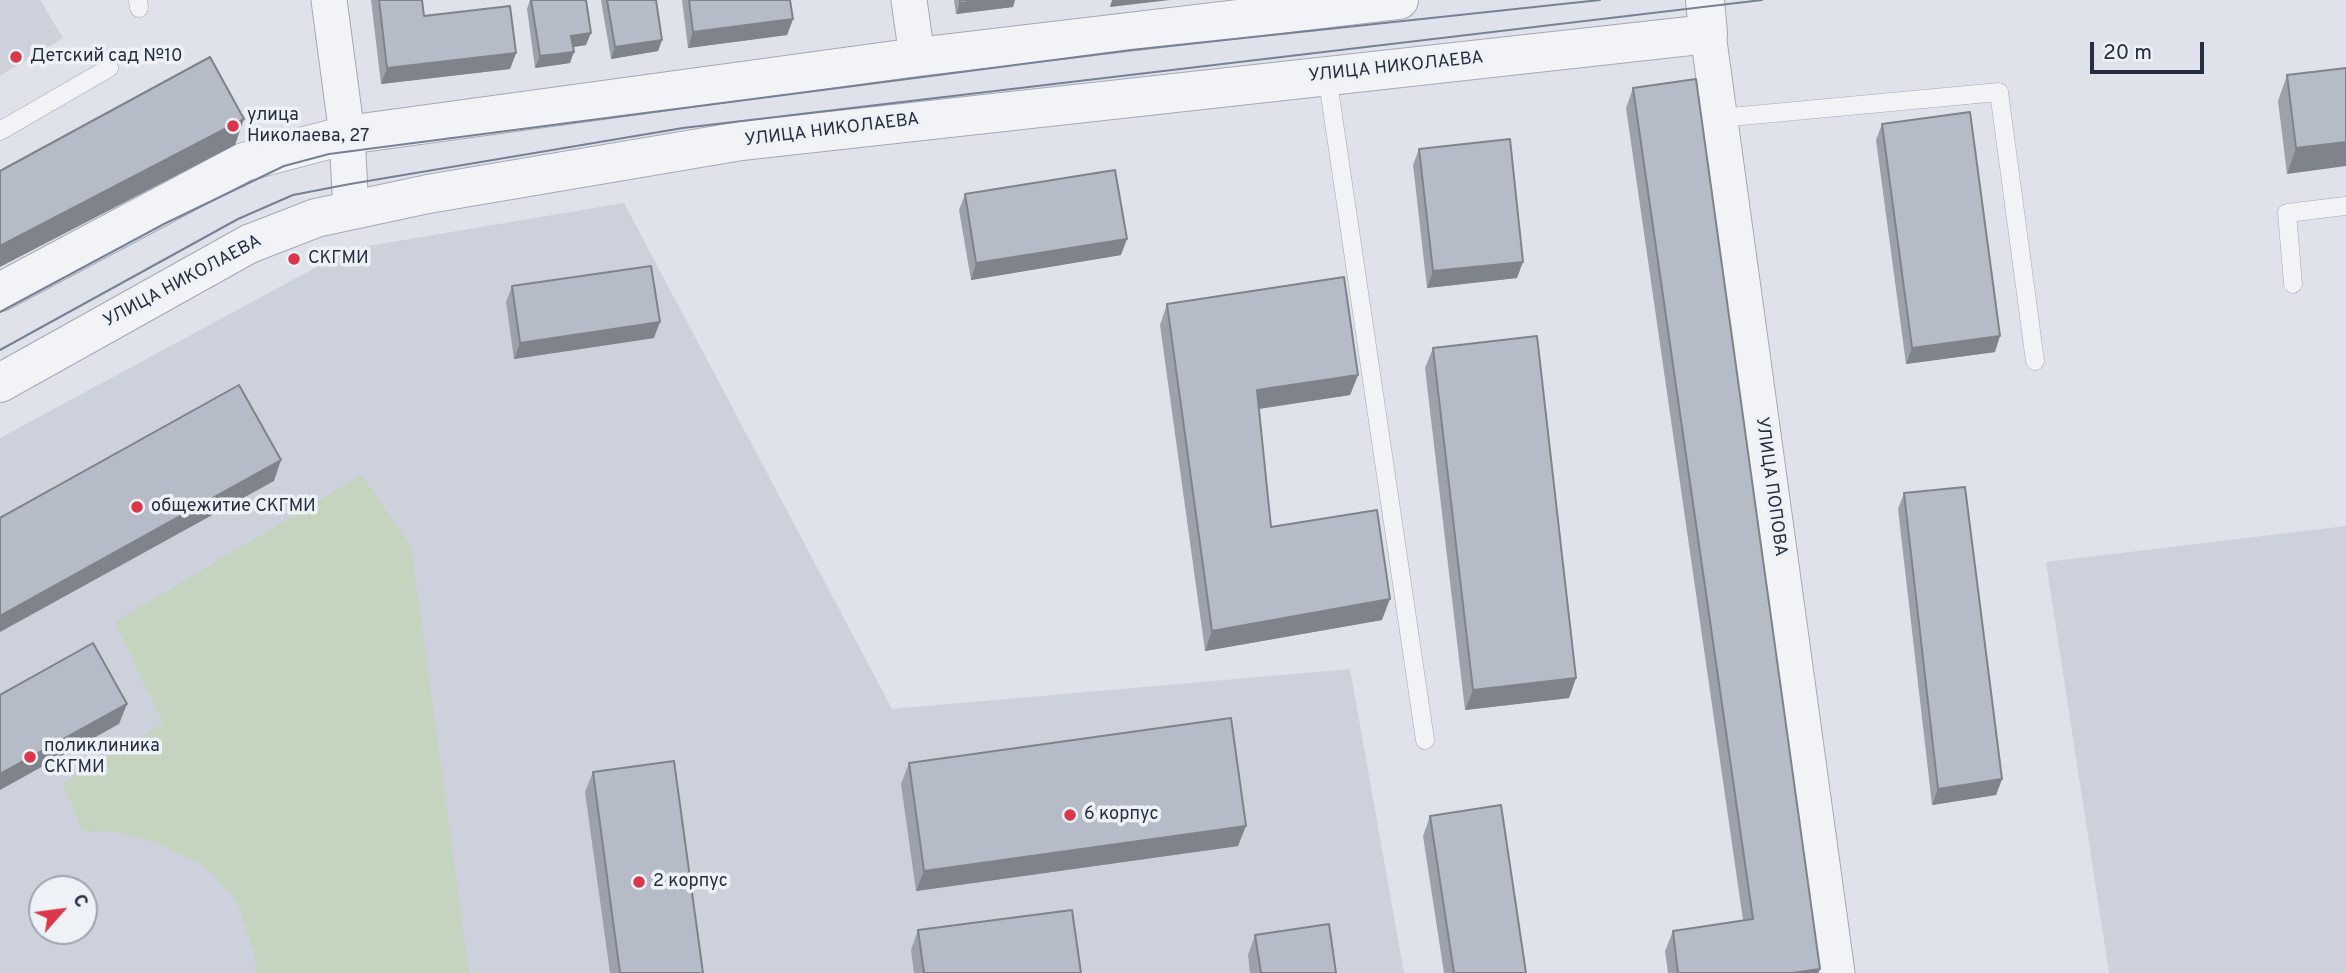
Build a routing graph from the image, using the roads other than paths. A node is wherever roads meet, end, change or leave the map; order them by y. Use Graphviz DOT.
graph roads {
  1 [pos="329,0"];
  2 [pos="909,0"];
  3 [pos="1399,0"];
  4 [pos="1707,17"];
  5 [pos="917,57"];
  6 [pos="109,68"];
  7 [pos="1327,75"];
  8 [pos="1720,118"];
  9 [pos="0,131"];
  10 [pos="347,135"];
  11 [pos="2346,206"];
  12 [pos="351,211"];
  13 [pos="2293,284"];
  14 [pos="0,292"];
  15 [pos="2035,361"];
  16 [pos="0,383"];
  17 [pos="1425,740"];
  18 [pos="1837,973"];
  1 -- 10 [label="street"];
  2 -- 5 [label="street"];
  3 -- 5 [label="street"];
  4 -- 7 [label="street, УЛИЦА НИКОЛАЕВА"];
  4 -- 8 [label="street, УЛИЦА ПОПОВА"];
  5 -- 10 [label="street"];
  6 -- 9 [label="lane"];
  7 -- 12 [label="street, УЛИЦА НИКОЛАЕВА"];
  7 -- 17 [label="lane"];
  8 -- 15 [label="lane"];
  8 -- 18 [label="street, УЛИЦА ПОПОВА"];
  10 -- 12 [label="street"];
  10 -- 14 [label="street"];
  11 -- 13 [label="lane"];
  12 -- 16 [label="street, УЛИЦА НИКОЛАЕВА"];
}
